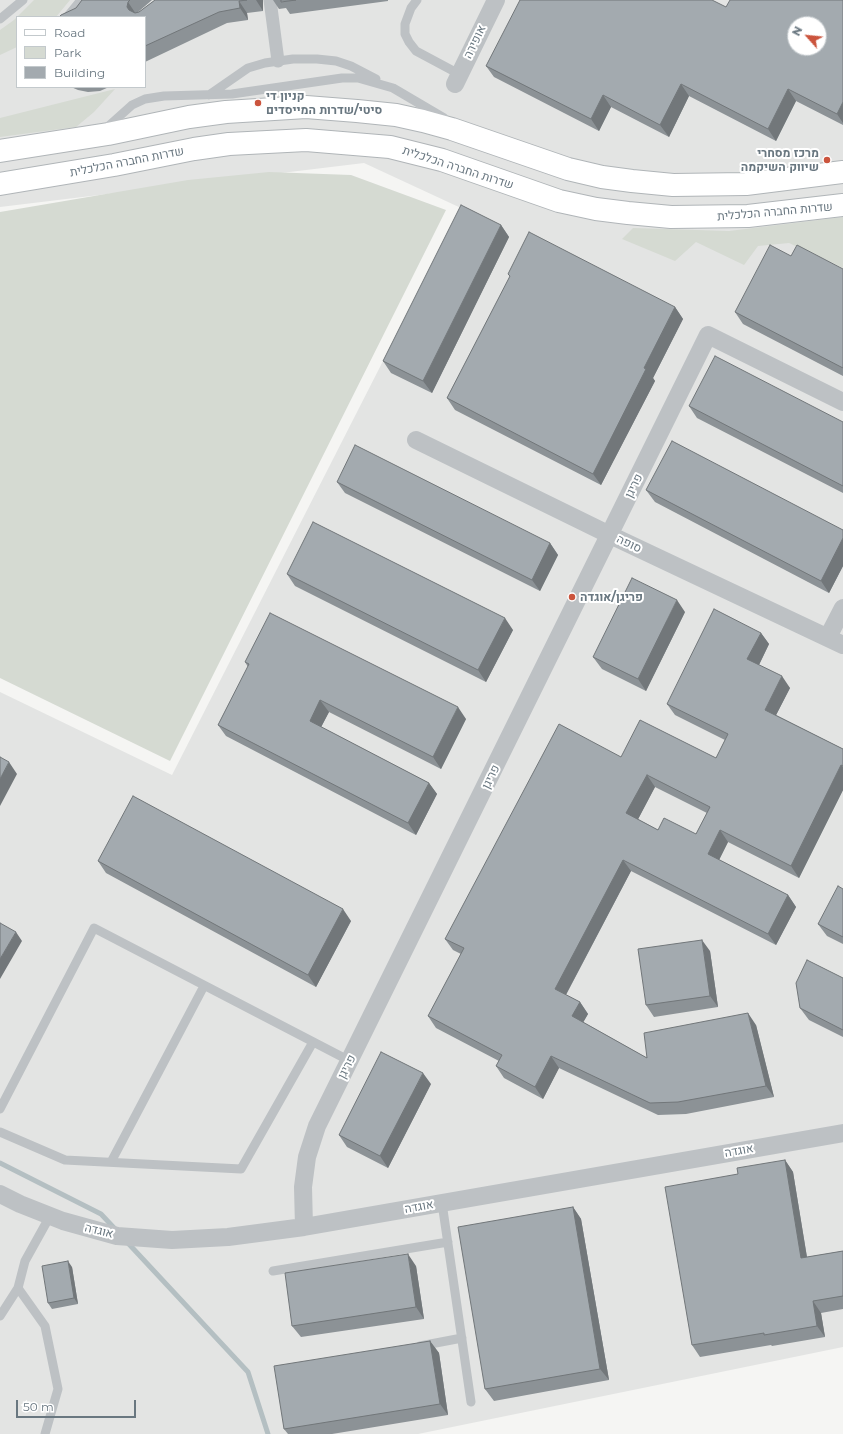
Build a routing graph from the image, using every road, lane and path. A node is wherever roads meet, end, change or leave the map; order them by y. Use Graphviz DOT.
graph roads {
  1 [pos="23,0"];
  2 [pos="81,0"];
  3 [pos="270,0"];
  4 [pos="417,0"];
  5 [pos="496,0"];
  6 [pos="68,16"];
  7 [pos="0,19"];
  8 [pos="278,61"];
  9 [pos="457,79"];
  10 [pos="394,88"];
  11 [pos="209,95"];
  12 [pos="98,135"];
  13 [pos="474,137"];
  14 [pos="0,151"];
  15 [pos="843,172"];
  16 [pos="0,184"];
  17 [pos="843,205"];
  18 [pos="843,402"];
  19 [pos="416,440"];
  20 [pos="610,535"];
  21 [pos="843,608"];
  22 [pos="835,641"];
  23 [pos="204,986"];
  24 [pos="313,1042"];
  25 [pos="350,1062"];
  26 [pos="0,1109"];
  27 [pos="0,1132"];
  28 [pos="843,1133"];
  29 [pos="111,1162"];
  30 [pos="0,1194"];
  31 [pos="442,1203"];
  32 [pos="50,1216"];
  33 [pos="304,1227"];
  34 [pos="448,1242"];
  35 [pos="273,1271"];
  36 [pos="18,1288"];
  37 [pos="0,1316"];
  38 [pos="462,1338"];
  39 [pos="408,1348"];
  40 [pos="471,1402"];
  41 [pos="45,1434"];
  1 -- 7 [label="lane"];
  2 -- 6 [label="lane"];
  3 -- 8 [label="street"];
  4 -- 9 [label="lane"];
  5 -- 9 [label="street, אופירה"];
  8 -- 10 [label="lane"];
  8 -- 11 [label="lane"];
  10 -- 11 [label="lane"];
  10 -- 13 [label="lane"];
  11 -- 12 [label="lane"];
  12 -- 13 [label="main road"];
  12 -- 14 [label="main road"];
  13 -- 15 [label="main road"];
  16 -- 17 [label="main road, שדרות החברה הכלכלית"];
  18 -- 20 [label="street, פריגן"];
  19 -- 20 [label="street, סופה"];
  20 -- 22 [label="street, סופה"];
  20 -- 25 [label="street, פריגן"];
  21 -- 22 [label="street"];
  23 -- 24 [label="lane"];
  23 -- 26 [label="lane"];
  23 -- 29 [label="lane"];
  24 -- 25 [label="lane"];
  24 -- 29 [label="lane"];
  25 -- 33 [label="street, פריגן"];
  27 -- 29 [label="lane"];
  28 -- 31 [label="street, אוגדה"];
  30 -- 32 [label="street, אוגדה"];
  31 -- 33 [label="street, אוגדה"];
  31 -- 34 [label="lane"];
  32 -- 33 [label="street, אוגדה"];
  32 -- 36 [label="lane"];
  34 -- 35 [label="lane"];
  34 -- 38 [label="lane"];
  36 -- 37 [label="lane"];
  36 -- 41 [label="lane"];
  38 -- 39 [label="lane"];
  38 -- 40 [label="lane"];
}
